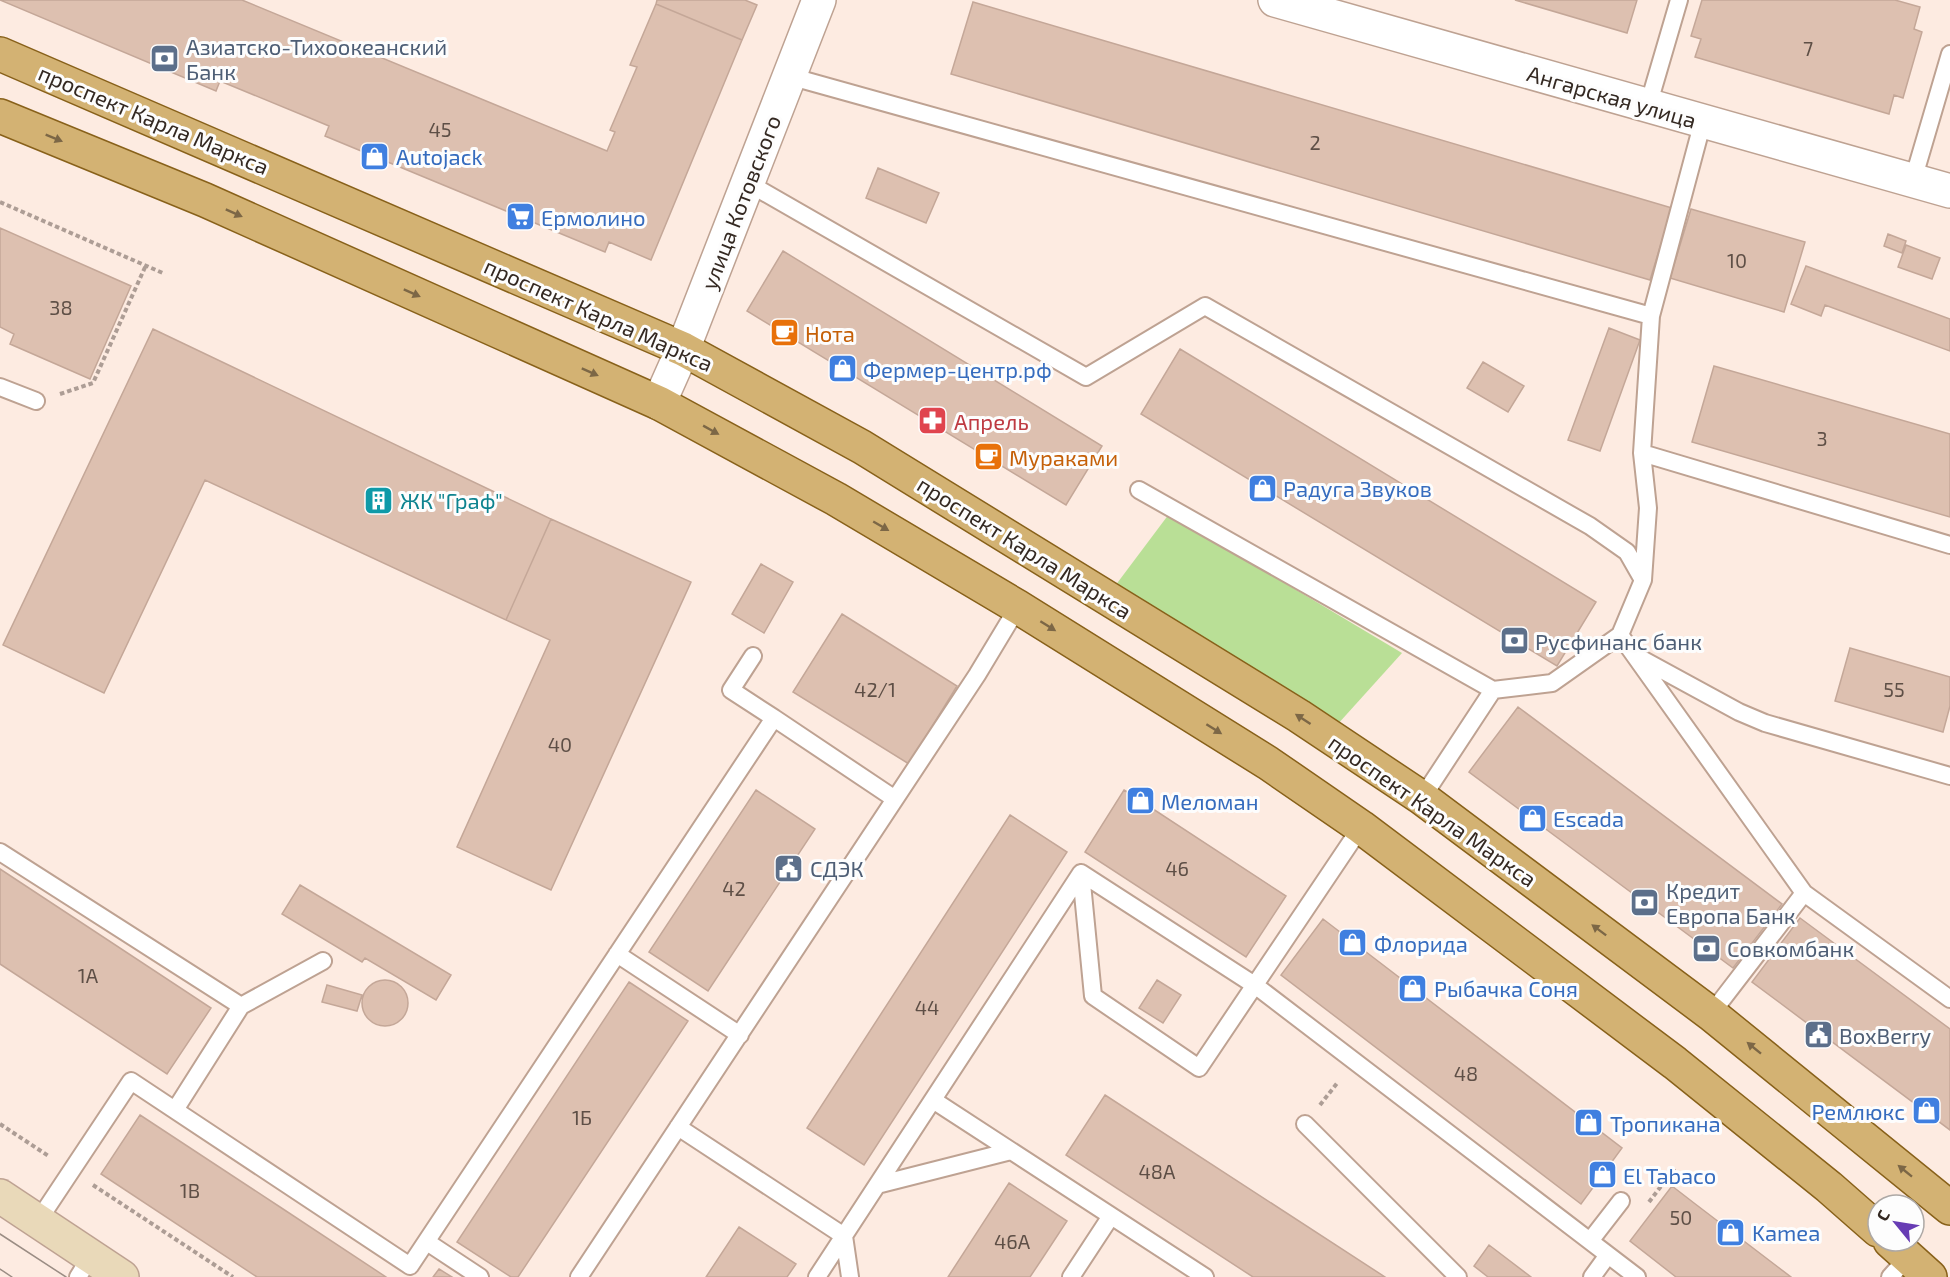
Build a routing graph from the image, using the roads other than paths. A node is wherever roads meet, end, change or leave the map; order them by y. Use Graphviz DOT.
graph roads {
  1 [pos="819,0"];
  2 [pos="1275,0"];
  3 [pos="1679,0"];
  4 [pos="0,54"];
  5 [pos="1950,54"];
  6 [pos="789,76"];
  7 [pos="1648,106"];
  8 [pos="0,116"];
  9 [pos="1703,121"];
  10 [pos="1913,180"];
  11 [pos="748,183"];
  12 [pos="1948,184"];
  13 [pos="1651,316"];
  14 [pos="683,349"];
  15 [pos="0,387"];
  16 [pos="36,401"];
  17 [pos="659,403"];
  18 [pos="1642,453"];
  19 [pos="1139,490"];
  20 [pos="1950,545"];
  21 [pos="1643,580"];
  22 [pos="1018,607"];
  23 [pos="1620,635"];
  24 [pos="1635,655"];
  25 [pos="753,656"];
  26 [pos="1493,690"];
  27 [pos="774,718"];
  28 [pos="1950,776"];
  29 [pos="1422,798"];
  30 [pos="896,799"];
  31 [pos="1361,827"];
  32 [pos="0,852"];
  33 [pos="1081,873"];
  34 [pos="1804,893"];
  35 [pos="617,954"];
  36 [pos="323,961"];
  37 [pos="1256,986"];
  38 [pos="1950,999"];
  39 [pos="241,1006"];
  40 [pos="1711,1014"];
  41 [pos="740,1035"];
  42 [pos="933,1100"];
  43 [pos="175,1110"];
  44 [pos="1305,1124"];
  45 [pos="678,1127"];
  46 [pos="1011,1151"];
  47 [pos="877,1185"];
  48 [pos="0,1196"];
  49 [pos="1620,1201"];
  50 [pos="1950,1209"];
  51 [pos="1111,1216"];
  52 [pos="1866,1219"];
  53 [pos="38,1221"];
  54 [pos="843,1236"];
  55 [pos="1590,1241"];
  56 [pos="427,1242"];
  57 [pos="1608,1255"];
  58 [pos="84,1267"];
  59 [pos="122,1277"];
  60 [pos="480,1277"];
  61 [pos="579,1277"];
  62 [pos="817,1277"];
  63 [pos="850,1277"];
  64 [pos="1071,1277"];
  65 [pos="1205,1277"];
  66 [pos="1458,1277"];
  67 [pos="1592,1277"];
  68 [pos="1637,1277"];
  1 -- 6 [label="street, улица Котовского"];
  2 -- 7 [label="street, Ангарская улица"];
  3 -- 7 [label="lane"];
  4 -- 14 [label="main road, проспект Карла Маркса"];
  5 -- 10 [label="lane"];
  6 -- 11 [label="street, улица Котовского"];
  6 -- 13 [label="lane"];
  7 -- 9 [label="street, Ангарская улица"];
  8 -- 17 [label="main road, one-way"];
  9 -- 10 [label="street, Ангарская улица"];
  9 -- 13 [label="lane"];
  10 -- 12 [label="street, Ангарская улица"];
  11 -- 14 [label="street, улица Котовского"];
  11 -- 21 [label="lane"];
  13 -- 18 [label="lane"];
  14 -- 17 [label="street, улица Котовского"];
  29 -- 14 [label="main road, проспект Карла Маркса, one-way"];
  15 -- 16 [label="lane"];
  17 -- 22 [label="main road, one-way"];
  18 -- 20 [label="lane"];
  18 -- 21 [label="lane"];
  19 -- 26 [label="lane"];
  21 -- 23 [label="lane"];
  22 -- 30 [label="lane"];
  22 -- 31 [label="main road, one-way"];
  23 -- 24 [label="lane"];
  23 -- 26 [label="lane"];
  24 -- 28 [label="lane"];
  24 -- 34 [label="lane"];
  25 -- 27 [label="lane"];
  26 -- 29 [label="lane"];
  27 -- 30 [label="lane"];
  27 -- 35 [label="lane"];
  40 -- 29 [label="main road, проспект Карла Маркса, one-way"];
  30 -- 41 [label="lane"];
  31 -- 37 [label="lane"];
  31 -- 52 [label="main road"];
  32 -- 39 [label="lane"];
  33 -- 37 [label="lane"];
  33 -- 37 [label="lane"];
  33 -- 42 [label="lane"];
  34 -- 38 [label="lane"];
  34 -- 40 [label="lane"];
  35 -- 41 [label="lane"];
  35 -- 56 [label="lane"];
  36 -- 39 [label="lane"];
  37 -- 55 [label="lane"];
  39 -- 43 [label="lane"];
  50 -- 40 [label="main road, проспект Карла Маркса, one-way"];
  41 -- 45 [label="lane"];
  42 -- 46 [label="lane"];
  42 -- 47 [label="lane"];
  43 -- 53 [label="lane"];
  43 -- 56 [label="lane"];
  44 -- 66 [label="lane"];
  45 -- 54 [label="lane"];
  45 -- 61 [label="lane"];
  46 -- 47 [label="lane"];
  46 -- 51 [label="lane"];
  47 -- 54 [label="lane"];
  48 -- 53 [label="street"];
  49 -- 55 [label="lane"];
  51 -- 64 [label="lane"];
  51 -- 65 [label="lane"];
  53 -- 58 [label="street"];
  54 -- 62 [label="lane"];
  54 -- 63 [label="lane"];
  55 -- 57 [label="lane"];
  56 -- 60 [label="lane"];
  57 -- 67 [label="lane"];
  57 -- 68 [label="lane"];
  58 -- 59 [label="street"];
}
